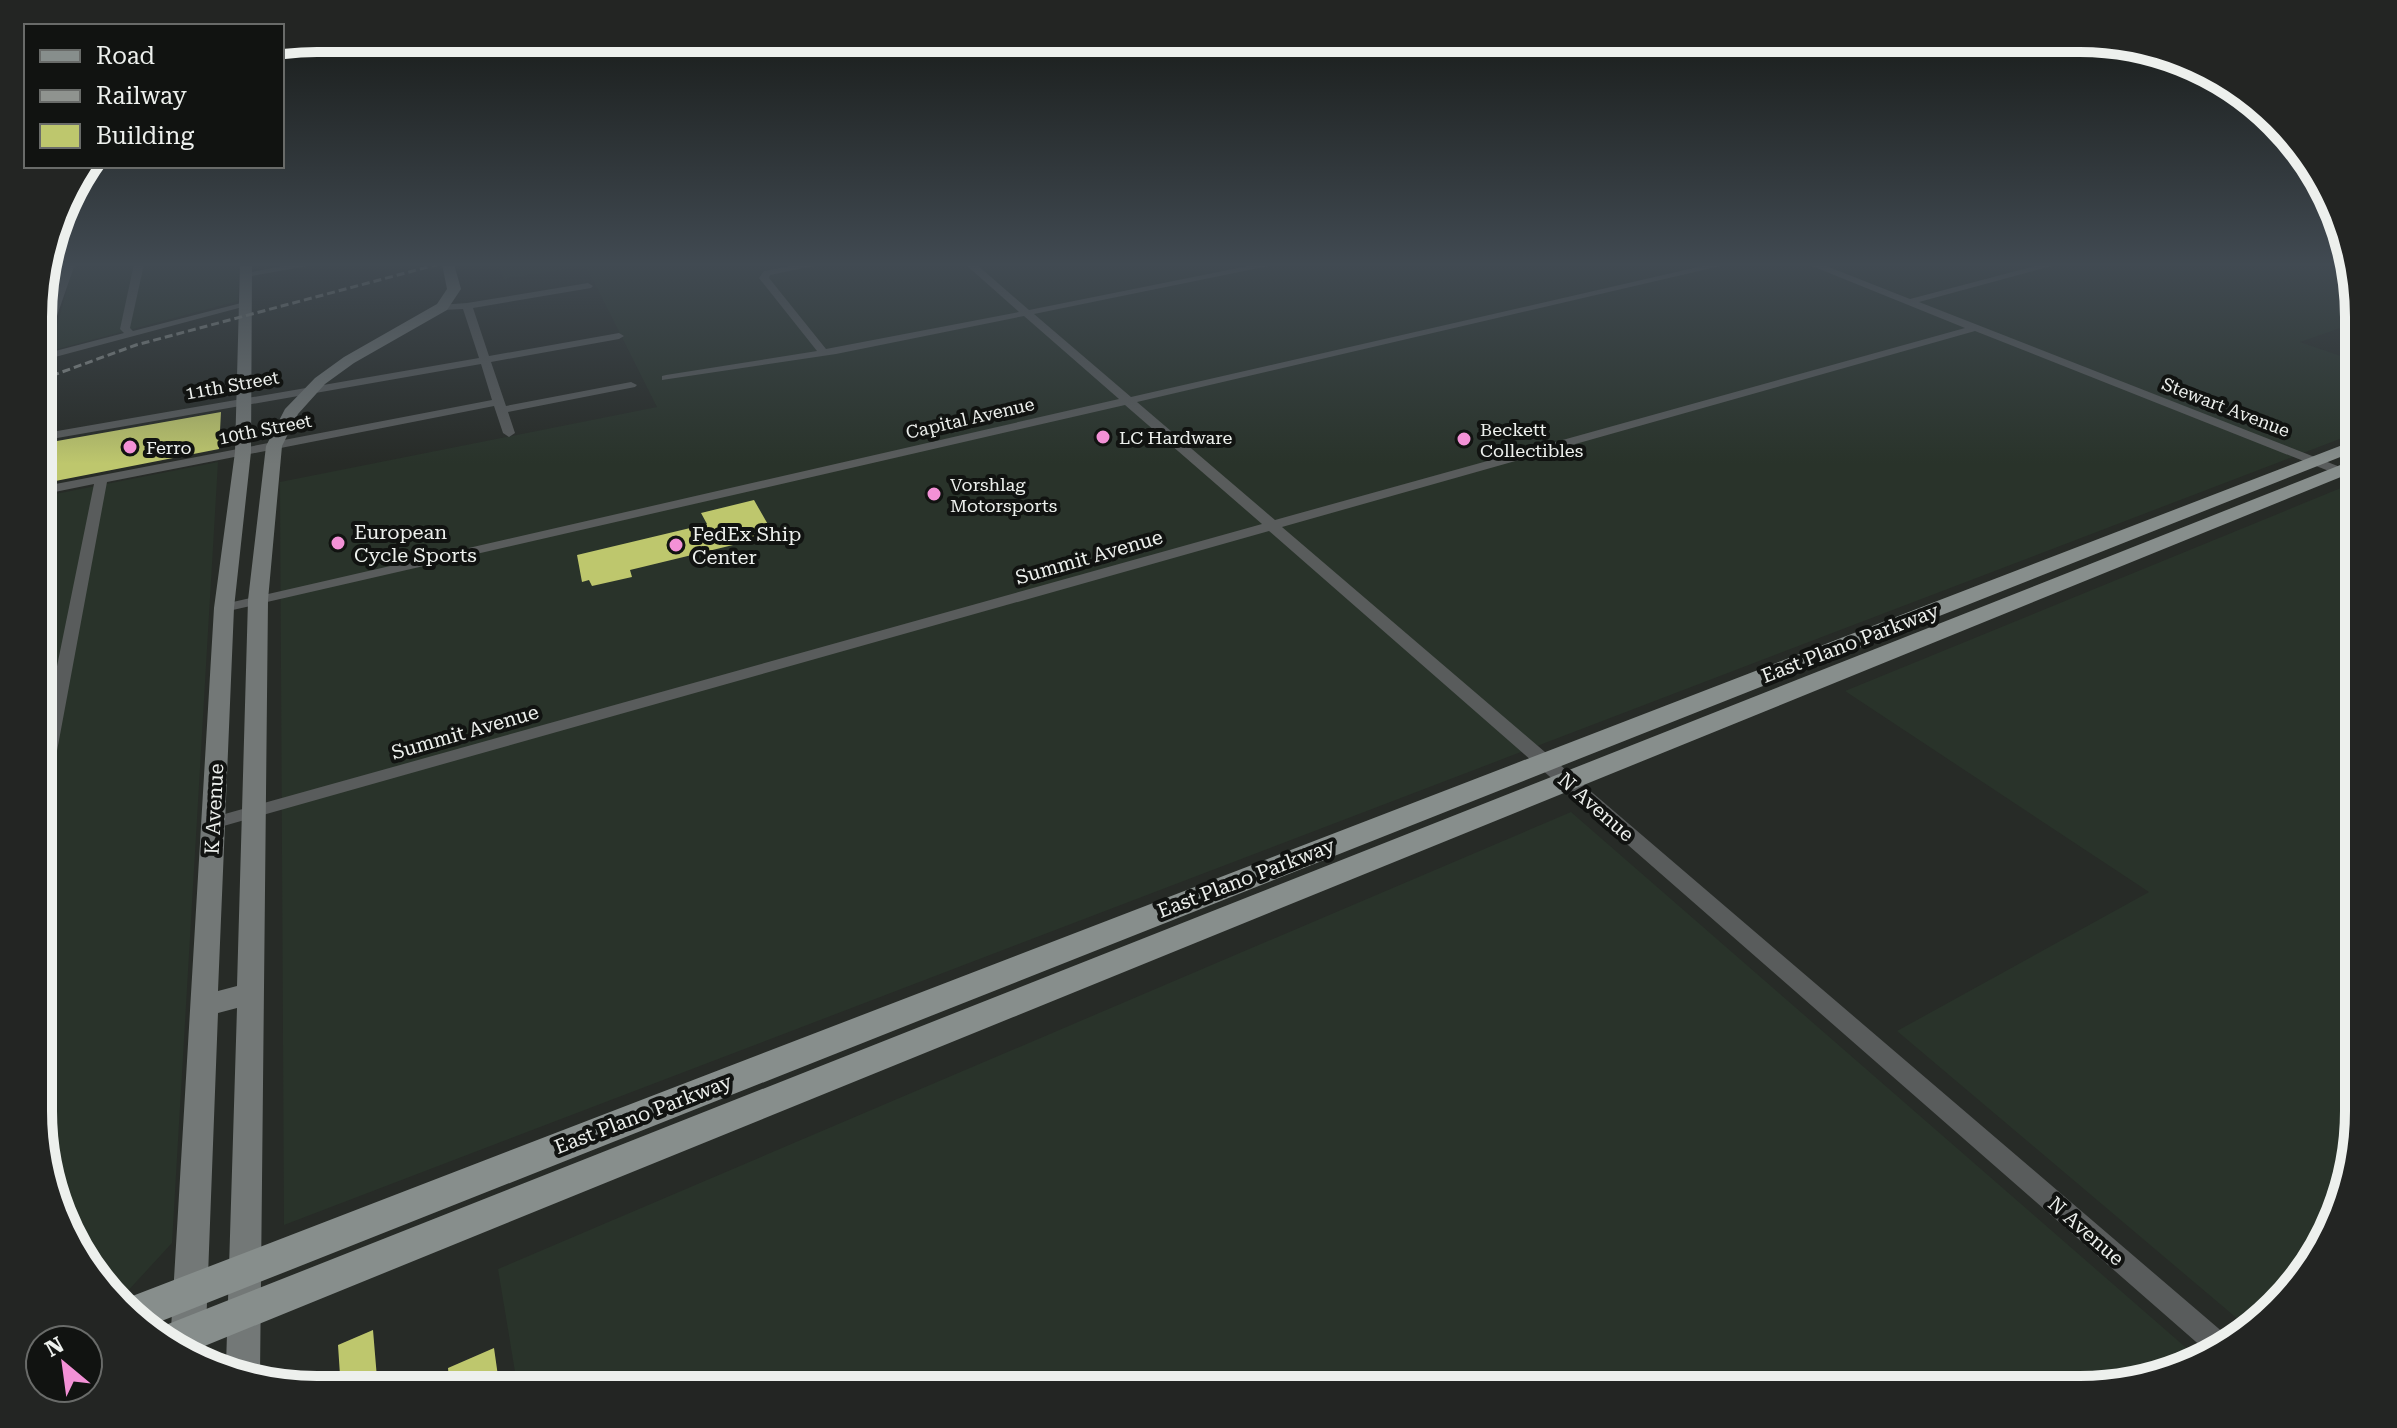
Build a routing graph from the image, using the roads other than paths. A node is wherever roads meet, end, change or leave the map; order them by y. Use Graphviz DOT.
graph roads {
  1 [pos="127,331"];
  2 [pos="144,331"];
  3 [pos="244,331"];
  4 [pos="401,331"];
  5 [pos="474,331"];
  6 [pos="805,331"];
  7 [pos="932,331"];
  8 [pos="1048,331"];
  9 [pos="1432,331"];
  10 [pos="1966,331"];
  11 [pos="1982,331"];
  12 [pos="131,334"];
  13 [pos="619,336"];
  14 [pos="52,352"];
  15 [pos="823,352"];
  16 [pos="483,361"];
  17 [pos="666,378"];
  18 [pos="631,385"];
  19 [pos="310,390"];
  20 [pos="1128,400"];
  21 [pos="243,401"];
  22 [pos="498,406"];
  23 [pos="509,433"];
  24 [pos="52,436"];
  25 [pos="274,446"];
  26 [pos="2344,450"];
  27 [pos="243,452"];
  28 [pos="2316,461"];
  29 [pos="2344,469"];
  30 [pos="2344,474"];
  31 [pos="101,480"];
  32 [pos="52,489"];
  33 [pos="265,526"];
  34 [pos="1272,526"];
  35 [pos="233,532"];
  36 [pos="2103,542"];
  37 [pos="2131,556"];
  38 [pos="258,600"];
  39 [pos="1946,605"];
  40 [pos="224,608"];
  41 [pos="1969,618"];
  42 [pos="1806,660"];
  43 [pos="1830,675"];
  44 [pos="1729,690"];
  45 [pos="1751,706"];
  46 [pos="52,732"];
  47 [pos="1545,763"];
  48 [pos="1567,781"];
  49 [pos="252,813"];
  50 [pos="213,823"];
  51 [pos="1318,850"];
  52 [pos="1338,874"];
  53 [pos="1034,961"];
  54 [pos="1050,988"];
  55 [pos="249,993"];
  56 [pos="202,1007"];
  57 [pos="828,1042"];
  58 [pos="863,1062"];
  59 [pos="616,1125"];
  60 [pos="602,1168"];
  61 [pos="246,1269"];
  62 [pos="190,1291"];
  63 [pos="142,1310"];
  64 [pos="246,1311"];
  65 [pos="182,1339"];
  66 [pos="2213,1341"];
  67 [pos="185,1342"];
  68 [pos="244,1366"];
  1 -- 12 [label="street"];
  2 -- 12 [label="street"];
  3 -- 21 [label="main road, K Avenue"];
  4 -- 19 [label="main road, K Avenue"];
  5 -- 16 [label="street"];
  6 -- 15 [label="street"];
  7 -- 15 [label="street"];
  8 -- 20 [label="street, N Avenue"];
  9 -- 20 [label="street, Capital Avenue"];
  10 -- 34 [label="street, Summit Avenue"];
  11 -- 28 [label="street, Stewart Avenue"];
  12 -- 14 [label="street"];
  13 -- 16 [label="street, 11th Street"];
  15 -- 17 [label="street"];
  16 -- 19 [label="street, 11th Street"];
  16 -- 22 [label="street"];
  18 -- 22 [label="street, 10th Street"];
  19 -- 21 [label="street, 11th Street"];
  19 -- 25 [label="main road, K Avenue"];
  20 -- 34 [label="street, N Avenue"];
  20 -- 38 [label="street, Capital Avenue"];
  21 -- 24 [label="street, 11th Street"];
  21 -- 27 [label="main road, K Avenue"];
  22 -- 23 [label="street"];
  22 -- 25 [label="street, 10th Street"];
  25 -- 27 [label="street, 10th Street"];
  25 -- 33 [label="main road, K Avenue"];
  26 -- 28 [label="main road, East Plano Parkway"];
  27 -- 31 [label="street, 10th Street"];
  27 -- 35 [label="main road, K Avenue"];
  28 -- 29 [label="street, Stewart Avenue"];
  28 -- 36 [label="main road, East Plano Parkway"];
  30 -- 37 [label="main road, East Plano Parkway"];
  31 -- 32 [label="street, 10th Street"];
  31 -- 46 [label="street"];
  33 -- 35 [label="main road"];
  33 -- 38 [label="main road, K Avenue"];
  34 -- 47 [label="street, N Avenue"];
  34 -- 49 [label="street, Summit Avenue"];
  35 -- 40 [label="main road, K Avenue"];
  36 -- 37 [label="main road"];
  36 -- 39 [label="main road, East Plano Parkway"];
  37 -- 41 [label="main road, East Plano Parkway"];
  38 -- 40 [label="street, Capital Avenue"];
  38 -- 49 [label="main road, K Avenue"];
  39 -- 41 [label="main road"];
  39 -- 42 [label="main road, East Plano Parkway"];
  40 -- 50 [label="main road, K Avenue"];
  41 -- 43 [label="main road, East Plano Parkway"];
  42 -- 43 [label="main road"];
  42 -- 44 [label="main road, East Plano Parkway"];
  43 -- 45 [label="main road, East Plano Parkway"];
  44 -- 45 [label="main road"];
  44 -- 47 [label="main road, East Plano Parkway"];
  45 -- 48 [label="main road, East Plano Parkway"];
  47 -- 48 [label="street, N Avenue"];
  47 -- 51 [label="main road, East Plano Parkway"];
  48 -- 52 [label="main road, East Plano Parkway"];
  48 -- 66 [label="street, N Avenue"];
  49 -- 50 [label="street, Summit Avenue"];
  49 -- 55 [label="main road, K Avenue"];
  50 -- 56 [label="main road, K Avenue"];
  51 -- 52 [label="main road"];
  51 -- 53 [label="main road, East Plano Parkway"];
  52 -- 54 [label="main road, East Plano Parkway"];
  53 -- 54 [label="main road"];
  53 -- 57 [label="main road, East Plano Parkway"];
  54 -- 58 [label="main road, East Plano Parkway"];
  55 -- 56 [label="main road"];
  55 -- 61 [label="main road, K Avenue"];
  56 -- 62 [label="main road, K Avenue"];
  57 -- 58 [label="main road"];
  57 -- 59 [label="main road, East Plano Parkway"];
  58 -- 60 [label="main road, East Plano Parkway"];
  59 -- 60 [label="main road"];
  59 -- 61 [label="main road, East Plano Parkway"];
  60 -- 64 [label="main road, East Plano Parkway"];
  61 -- 62 [label="main road, East Plano Parkway"];
  61 -- 64 [label="main road, K Avenue"];
  62 -- 63 [label="main road, East Plano Parkway"];
  62 -- 65 [label="main road, K Avenue"];
  64 -- 67 [label="main road, East Plano Parkway"];
  64 -- 68 [label="main road, K Avenue"];
}
